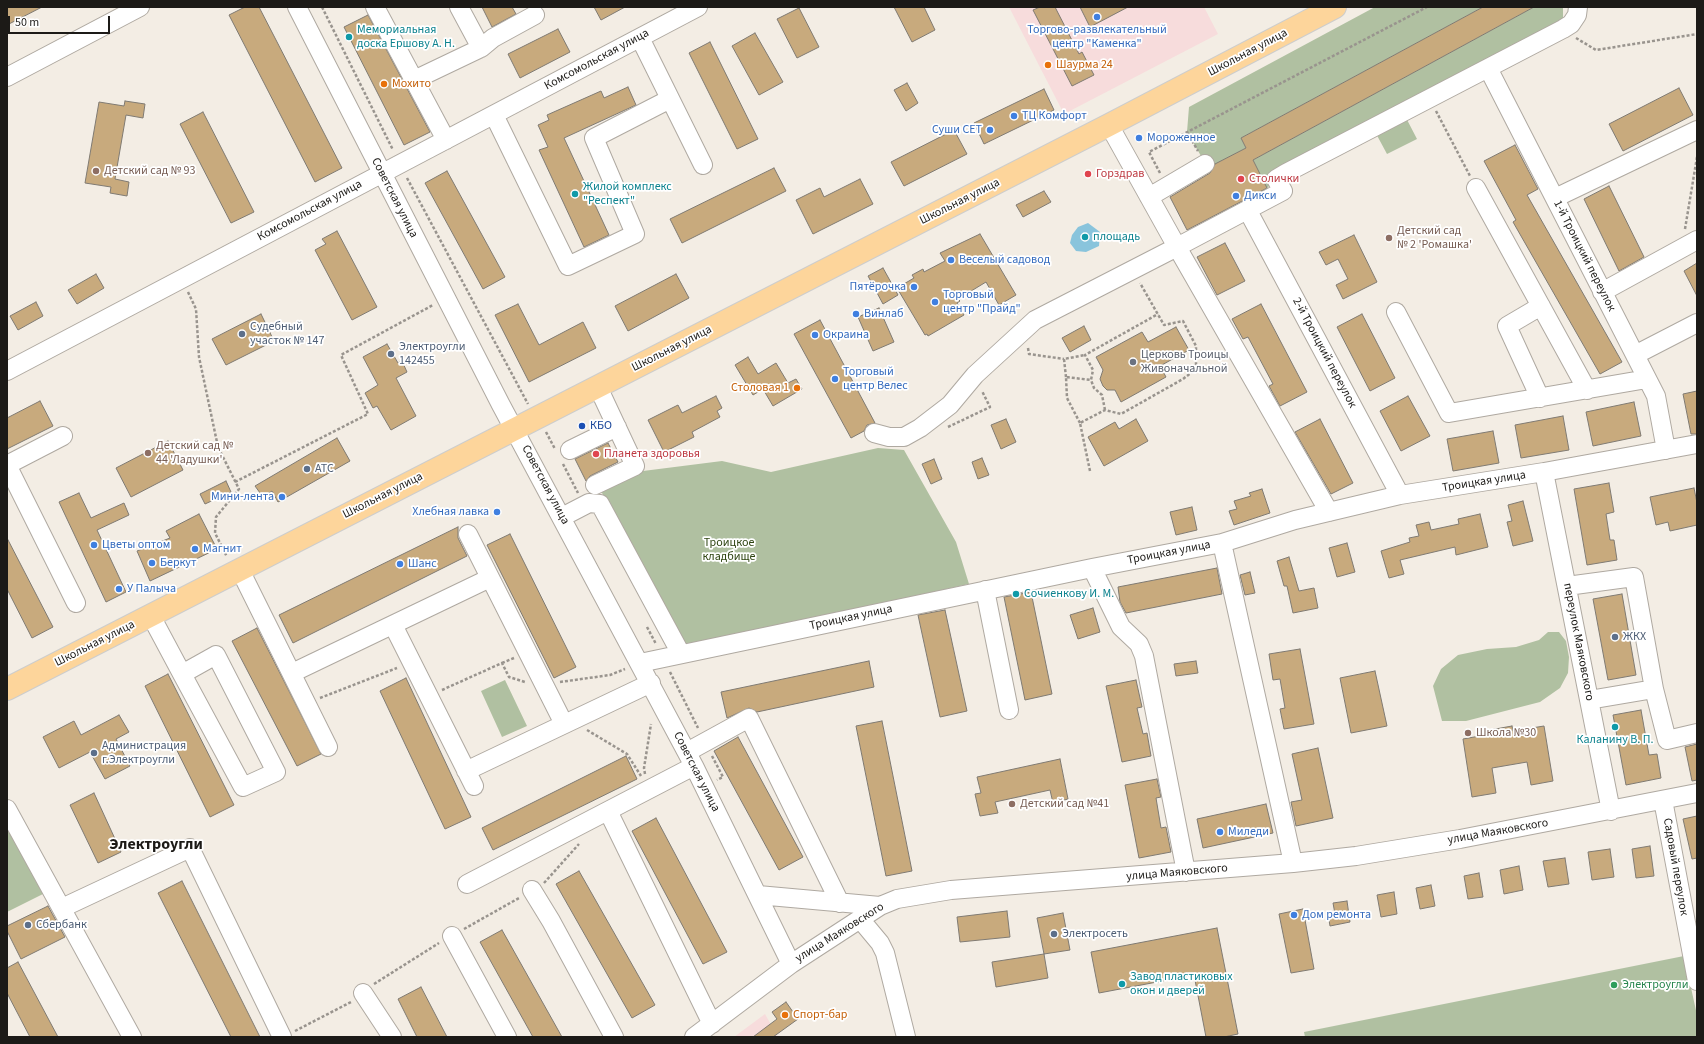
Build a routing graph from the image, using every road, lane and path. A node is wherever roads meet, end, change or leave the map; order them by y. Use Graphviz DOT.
graph roads {
  1 [pos="140,7"];
  2 [pos="297,7"];
  3 [pos="322,7"];
  4 [pos="375,7"];
  5 [pos="459,7"];
  6 [pos="698,7"];
  7 [pos="1335,7"];
  8 [pos="1428,7"];
  9 [pos="1578,7"];
  10 [pos="535,15"];
  11 [pos="1563,29"];
  12 [pos="1697,34"];
  13 [pos="640,38"];
  14 [pos="481,48"];
  15 [pos="1488,68"];
  16 [pos="7,77"];
  17 [pos="414,80"];
  18 [pos="1430,98"];
  19 [pos="670,99"];
  20 [pos="494,115"];
  21 [pos="1109,126"];
  22 [pos="1697,130"];
  23 [pos="446,140"];
  24 [pos="1697,157"];
  25 [pos="400,164"];
  26 [pos="1205,164"];
  27 [pos="703,165"];
  28 [pos="382,174"];
  29 [pos="1476,188"];
  30 [pos="1146,192"];
  31 [pos="1555,198"];
  32 [pos="1248,210"];
  33 [pos="1697,240"];
  34 [pos="1177,247"];
  35 [pos="1681,249"];
  36 [pos="1133,270"];
  37 [pos="182,279"];
  38 [pos="1602,292"];
  39 [pos="446,298"];
  40 [pos="1541,306"];
  41 [pos="1396,312"];
  42 [pos="1158,314"];
  43 [pos="1697,323"];
  44 [pos="1023,332"];
  45 [pos="1085,355"];
  46 [pos="1635,355"];
  47 [pos="1064,359"];
  48 [pos="7,371"];
  49 [pos="1066,377"];
  50 [pos="1091,380"];
  51 [pos="1648,380"];
  52 [pos="598,387"];
  53 [pos="1587,390"];
  54 [pos="1540,398"];
  55 [pos="1105,410"];
  56 [pos="538,418"];
  57 [pos="1080,423"];
  58 [pos="617,427"];
  59 [pos="514,430"];
  60 [pos="874,433"];
  61 [pos="63,436"];
  62 [pos="1697,444"];
  63 [pos="1666,450"];
  64 [pos="563,454"];
  65 [pos="7,465"];
  66 [pos="1090,471"];
  67 [pos="1544,472"];
  68 [pos="235,482"];
  69 [pos="596,485"];
  70 [pos="1400,495"];
  71 [pos="585,505"];
  72 [pos="1329,512"];
  73 [pos="562,517"];
  74 [pos="468,534"];
  75 [pos="1222,543"];
  76 [pos="1092,568"];
  77 [pos="238,571"];
  78 [pos="490,578"];
  79 [pos="1567,586"];
  80 [pos="985,590"];
  81 [pos="76,603"];
  82 [pos="151,616"];
  83 [pos="645,623"];
  84 [pos="393,625"];
  85 [pos="681,654"];
  86 [pos="663,658"];
  87 [pos="640,663"];
  88 [pos="292,673"];
  89 [pos="182,674"];
  90 [pos="650,683"];
  91 [pos="7,689"];
  92 [pos="1654,689"];
  93 [pos="1589,700"];
  94 [pos="1009,710"];
  95 [pos="568,723"];
  96 [pos="651,724"];
  97 [pos="1697,733"];
  98 [pos="705,742"];
  99 [pos="328,747"];
  100 [pos="690,759"];
  101 [pos="704,787"];
  102 [pos="647,790"];
  103 [pos="1697,793"];
  104 [pos="1663,800"];
  105 [pos="7,809"];
  106 [pos="608,811"];
  107 [pos="1611,811"];
  108 [pos="1293,863"];
  109 [pos="1186,872"];
  110 [pos="467,884"];
  111 [pos="532,890"];
  112 [pos="758,895"];
  113 [pos="840,903"];
  114 [pos="880,906"];
  115 [pos="62,908"];
  116 [pos="860,919"];
  117 [pos="452,936"];
  118 [pos="1693,940"];
  119 [pos="791,964"];
  120 [pos="1697,981"];
  121 [pos="363,993"];
  122 [pos="712,1024"];
  123 [pos="132,1037"];
  124 [pos="282,1037"];
  125 [pos="392,1037"];
  126 [pos="507,1037"];
  127 [pos="614,1037"];
  128 [pos="694,1037"];
  129 [pos="906,1037"];
  1 -- 16 [label="street"];
  2 -- 28 [label="street, Советская улица"];
  3 -- 25 [label="path"];
  4 -- 17 [label="street"];
  5 -- 14 [label="street"];
  6 -- 13 [label="street, Комсомольская улица"];
  7 -- 21 [label="main road, Школьная улица"];
  8 -- 30 [label="path"];
  9 -- 11 [label="street"];
  10 -- 14 [label="street"];
  11 -- 12 [label="path"];
  11 -- 15 [label="street"];
  13 -- 19 [label="street"];
  13 -- 20 [label="street, Комсомольская улица"];
  14 -- 17 [label="street"];
  15 -- 18 [label="street"];
  15 -- 31 [label="street, 1-й Троицкий переулок"];
  17 -- 23 [label="street"];
  18 -- 29 [label="path"];
  18 -- 32 [label="street"];
  19 -- 20 [label="street"];
  19 -- 27 [label="street"];
  20 -- 23 [label="street, Комсомольская улица"];
  21 -- 30 [label="street"];
  21 -- 52 [label="main road, Школьная улица"];
  22 -- 31 [label="street"];
  23 -- 25 [label="street, Комсомольская улица"];
  24 -- 35 [label="path"];
  25 -- 28 [label="street, Комсомольская улица"];
  25 -- 56 [label="path"];
  26 -- 30 [label="street"];
  28 -- 37 [label="street, Комсомольская улица"];
  28 -- 39 [label="street, Советская улица"];
  29 -- 40 [label="street"];
  30 -- 34 [label="street"];
  31 -- 38 [label="street, 1-й Троицкий переулок"];
  32 -- 34 [label="street"];
  32 -- 70 [label="street, 2-й Троицкий переулок"];
  33 -- 35 [label="street"];
  34 -- 36 [label="street"];
  34 -- 72 [label="street"];
  35 -- 38 [label="street"];
  36 -- 42 [label="path"];
  36 -- 44 [label="street"];
  37 -- 48 [label="street, Комсомольская улица"];
  37 -- 68 [label="path"];
  38 -- 46 [label="street, 1-й Троицкий переулок"];
  39 -- 59 [label="street, Советская улица"];
  39 -- 68 [label="path"];
  40 -- 53 [label="street"];
  40 -- 54 [label="street"];
  41 -- 54 [label="street"];
  42 -- 45 [label="path"];
  42 -- 55 [label="path"];
  43 -- 46 [label="street"];
  44 -- 47 [label="path"];
  44 -- 60 [label="street"];
  45 -- 47 [label="path"];
  45 -- 50 [label="path"];
  46 -- 51 [label="street, 1-й Троицкий переулок"];
  47 -- 49 [label="path"];
  49 -- 50 [label="path"];
  49 -- 57 [label="path"];
  50 -- 55 [label="path"];
  51 -- 53 [label="street"];
  51 -- 63 [label="street, 1-й Троицкий переулок"];
  52 -- 56 [label="main road, Школьная улица"];
  52 -- 58 [label="street"];
  53 -- 54 [label="street"];
  55 -- 57 [label="path"];
  56 -- 59 [label="main road, Школьная улица"];
  56 -- 64 [label="path"];
  57 -- 66 [label="path"];
  58 -- 64 [label="street"];
  58 -- 69 [label="street"];
  59 -- 73 [label="street, Советская улица"];
  59 -- 77 [label="main road, Школьная улица"];
  61 -- 65 [label="street"];
  62 -- 63 [label="street, Троицкая улица"];
  63 -- 67 [label="street, Троицкая улица"];
  64 -- 71 [label="path"];
  65 -- 81 [label="street"];
  67 -- 70 [label="street, Троицкая улица"];
  67 -- 79 [label="street, переулок Маяковского"];
  68 -- 77 [label="path"];
  70 -- 72 [label="street, Троицкая улица"];
  71 -- 73 [label="street"];
  71 -- 85 [label="street"];
  72 -- 75 [label="street, Троицкая улица"];
  73 -- 87 [label="street, Советская улица"];
  74 -- 78 [label="street"];
  75 -- 76 [label="street, Троицкая улица"];
  75 -- 108 [label="street"];
  76 -- 80 [label="street, Троицкая улица"];
  76 -- 109 [label="street"];
  77 -- 82 [label="main road, Школьная улица"];
  77 -- 88 [label="street"];
  78 -- 84 [label="street"];
  78 -- 95 [label="street"];
  79 -- 92 [label="street"];
  79 -- 93 [label="street, переулок Маяковского"];
  80 -- 85 [label="street, Троицкая улица"];
  80 -- 94 [label="street"];
  82 -- 89 [label="street"];
  82 -- 91 [label="main road, Школьная улица"];
  83 -- 86 [label="path"];
  84 -- 88 [label="street"];
  84 -- 95 [label="street"];
  85 -- 86 [label="street, Троицкая улица"];
  86 -- 87 [label="street, Троицкая улица"];
  86 -- 98 [label="path"];
  87 -- 90 [label="street, Советская улица"];
  88 -- 99 [label="street"];
  89 -- 89 [label="street"];
  90 -- 95 [label="street"];
  90 -- 100 [label="street, Советская улица"];
  92 -- 93 [label="street"];
  92 -- 97 [label="street"];
  93 -- 107 [label="street, переулок Маяковского"];
  95 -- 102 [label="path"];
  96 -- 102 [label="path"];
  98 -- 100 [label="street"];
  98 -- 101 [label="path"];
  98 -- 113 [label="street"];
  100 -- 101 [label="street, Советская улица"];
  100 -- 102 [label="street"];
  101 -- 112 [label="street, Советская улица"];
  102 -- 106 [label="street"];
  103 -- 104 [label="street, улица Маяковского"];
  104 -- 107 [label="street, улица Маяковского"];
  104 -- 118 [label="street, Садовый переулок"];
  105 -- 115 [label="street"];
  106 -- 110 [label="street"];
  106 -- 122 [label="street"];
  107 -- 108 [label="street, улица Маяковского"];
  108 -- 109 [label="street, улица Маяковского"];
  109 -- 114 [label="street, улица Маяковского"];
  111 -- 127 [label="street"];
  112 -- 113 [label="street"];
  112 -- 119 [label="street, Советская улица"];
  113 -- 114 [label="street"];
  114 -- 116 [label="street, улица Маяковского"];
  115 -- 123 [label="street"];
  115 -- 124 [label="street"];
  116 -- 119 [label="street, улица Маяковского"];
  116 -- 129 [label="street"];
  117 -- 126 [label="street"];
  118 -- 120 [label="street, Садовый переулок"];
  119 -- 122 [label="street, улица Маяковского"];
  121 -- 125 [label="street"];
  122 -- 128 [label="street, улица Маяковского"];
}
